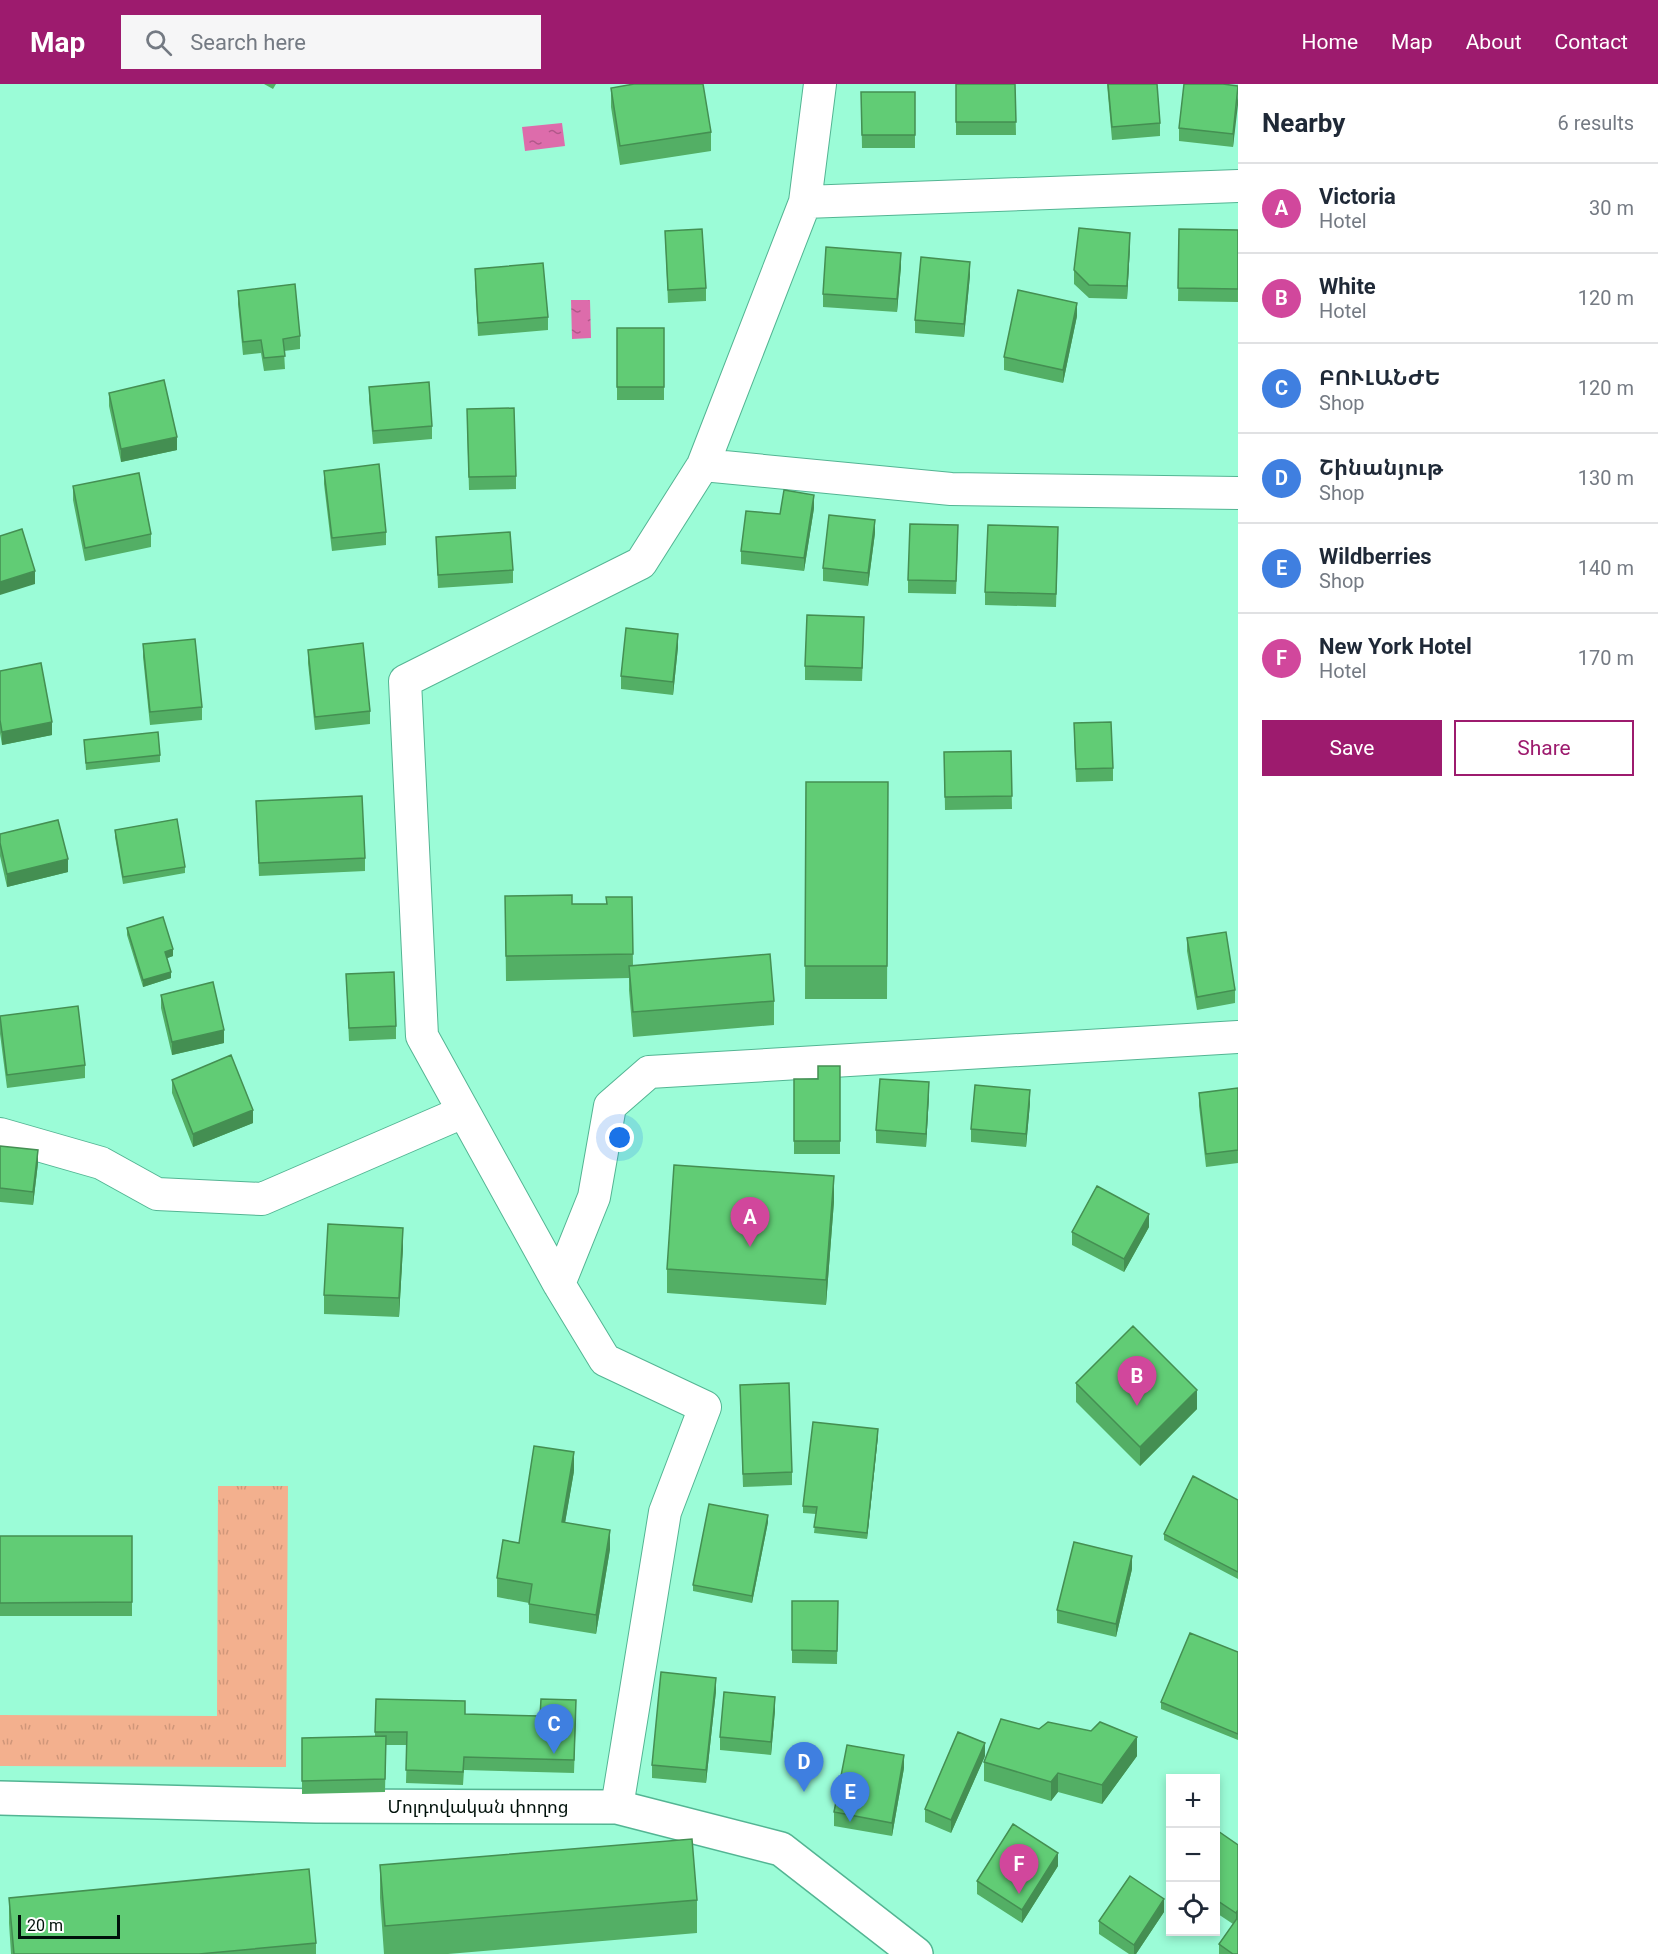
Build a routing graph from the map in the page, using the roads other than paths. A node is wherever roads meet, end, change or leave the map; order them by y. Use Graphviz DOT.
graph roads {
  1 [pos="820,84"];
  2 [pos="1238,186"];
  3 [pos="805,202"];
  4 [pos="703,465"];
  5 [pos="1238,493"];
  6 [pos="1238,1037"];
  7 [pos="463,1112"];
  8 [pos="0,1134"];
  9 [pos="559,1284"];
  10 [pos="0,1798"];
  11 [pos="617,1807"];
  12 [pos="916,1954"];
  1 -- 3 [label="street"];
  2 -- 3 [label="street"];
  3 -- 4 [label="street"];
  4 -- 5 [label="street"];
  4 -- 7 [label="street"];
  6 -- 9 [label="street"];
  7 -- 8 [label="street"];
  7 -- 9 [label="street"];
  9 -- 11 [label="street"];
  10 -- 11 [label="street, Մոլդովական փողոց"];
  11 -- 12 [label="street, Մոլդովական փողոց"];
}
